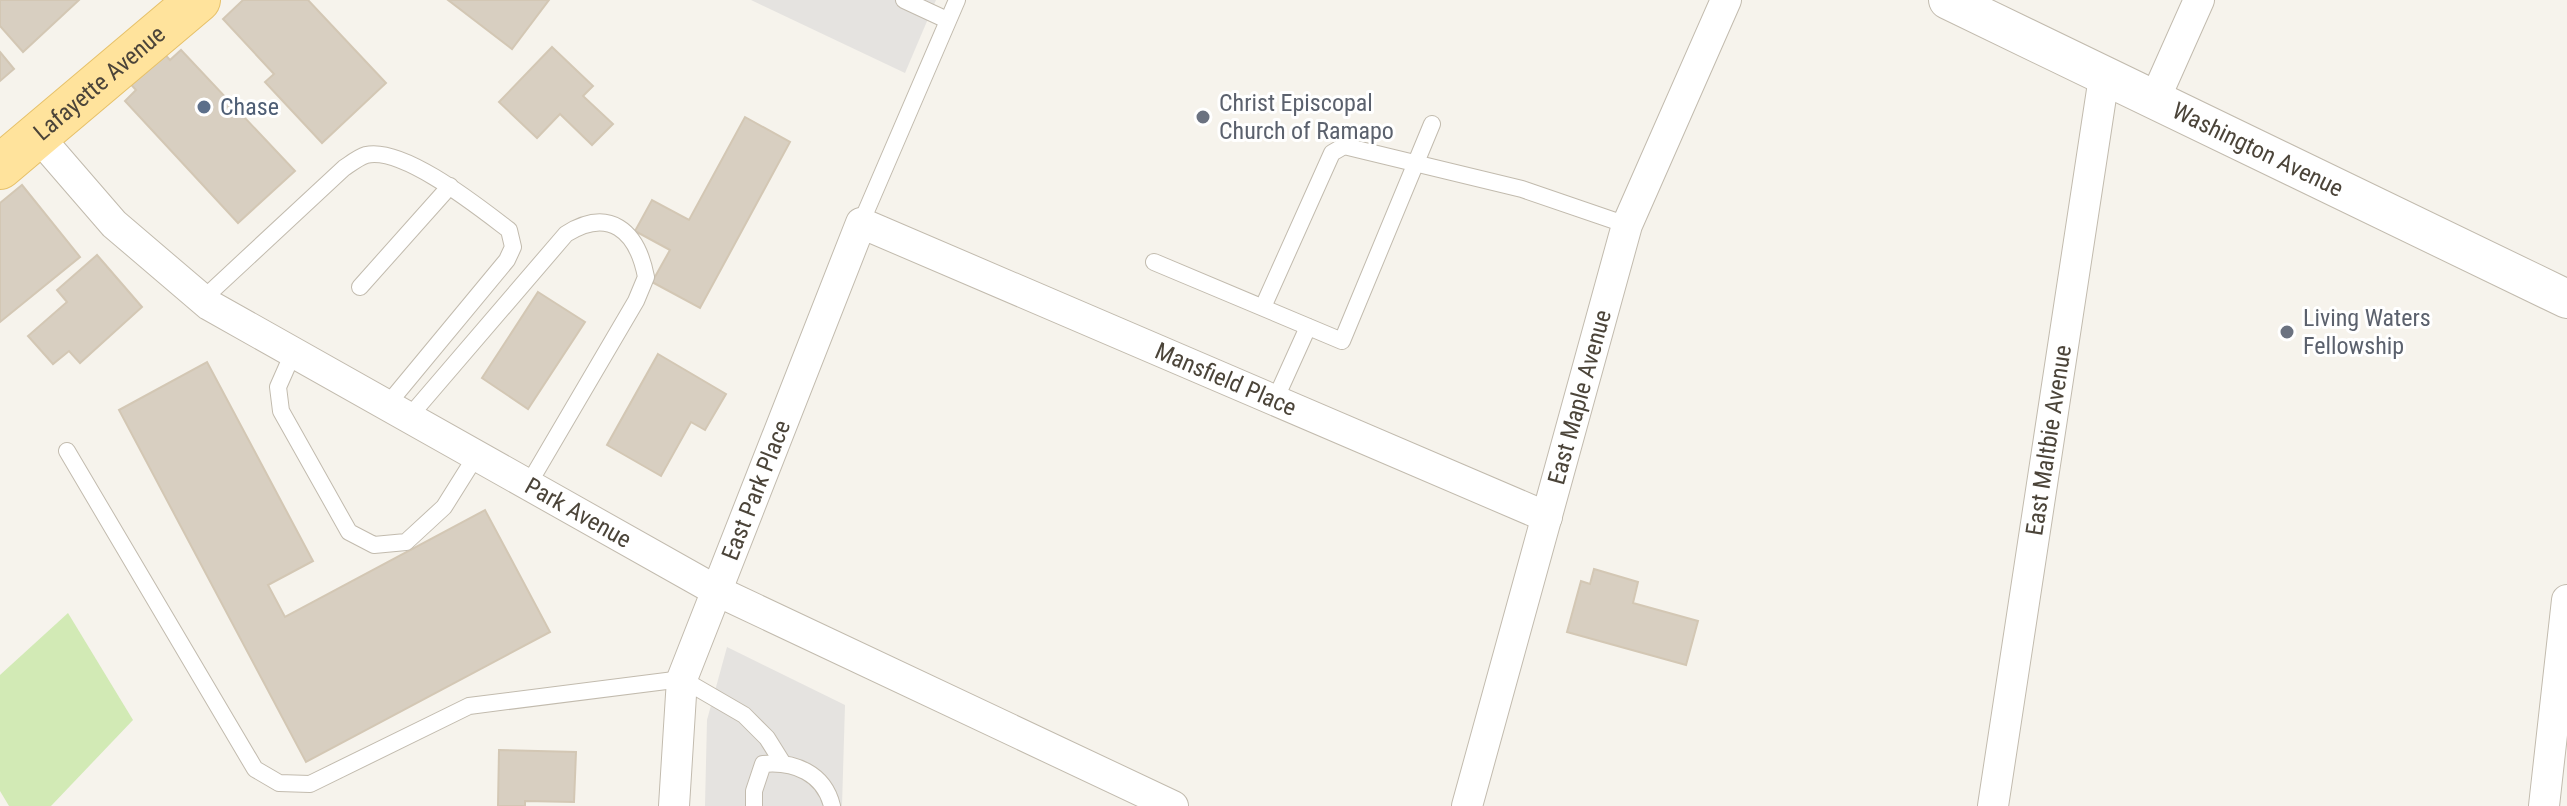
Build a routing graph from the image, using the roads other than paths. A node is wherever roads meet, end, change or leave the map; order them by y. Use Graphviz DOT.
graph roads {
  1 [pos="198,0"];
  2 [pos="904,0"];
  3 [pos="957,0"];
  4 [pos="1726,0"];
  5 [pos="1948,0"];
  6 [pos="2199,0"];
  7 [pos="947,20"];
  8 [pos="2104,77"];
  9 [pos="2154,101"];
  10 [pos="1432,124"];
  11 [pos="37,135"];
  12 [pos="1414,163"];
  13 [pos="0,167"];
  14 [pos="450,186"];
  15 [pos="861,223"];
  16 [pos="1627,225"];
  17 [pos="1154,262"];
  18 [pos="360,287"];
  19 [pos="2567,299"];
  20 [pos="202,300"];
  21 [pos="1263,307"];
  22 [pos="1308,327"];
  23 [pos="293,353"];
  24 [pos="1275,400"];
  25 [pos="398,411"];
  26 [pos="67,451"];
  27 [pos="476,456"];
  28 [pos="528,485"];
  29 [pos="1547,517"];
  30 [pos="717,591"];
  31 [pos="2567,600"];
  32 [pos="682,679"];
  33 [pos="782,762"];
  34 [pos="674,806"];
  35 [pos="754,806"];
  36 [pos="832,806"];
  37 [pos="1173,806"];
  38 [pos="1467,806"];
  39 [pos="1993,806"];
  40 [pos="2544,806"];
  1 -- 11 [label="main road, Lafayette Avenue"];
  2 -- 7 [label="lane"];
  3 -- 7 [label="lane"];
  4 -- 16 [label="street, East Maple Avenue"];
  5 -- 8 [label="street, Washington Avenue"];
  6 -- 9 [label="street"];
  7 -- 15 [label="lane"];
  8 -- 9 [label="street, Washington Avenue"];
  8 -- 39 [label="street, East Maltbie Avenue"];
  9 -- 19 [label="street, Washington Avenue"];
  10 -- 12 [label="lane"];
  11 -- 13 [label="main road, Lafayette Avenue"];
  11 -- 20 [label="street, Park Avenue"];
  12 -- 16 [label="lane"];
  12 -- 21 [label="lane"];
  12 -- 22 [label="lane"];
  14 -- 18 [label="lane"];
  14 -- 20 [label="lane"];
  14 -- 25 [label="lane"];
  15 -- 24 [label="street, Mansfield Place"];
  15 -- 30 [label="street, East Park Place"];
  16 -- 29 [label="street, East Maple Avenue"];
  17 -- 21 [label="lane"];
  20 -- 23 [label="street, Park Avenue"];
  21 -- 22 [label="lane"];
  22 -- 24 [label="lane"];
  23 -- 25 [label="street, Park Avenue"];
  23 -- 27 [label="lane"];
  24 -- 29 [label="street, Mansfield Place"];
  25 -- 27 [label="street, Park Avenue"];
  25 -- 28 [label="lane"];
  26 -- 32 [label="lane"];
  27 -- 28 [label="street, Park Avenue"];
  28 -- 30 [label="street, Park Avenue"];
  29 -- 38 [label="street, East Maple Avenue"];
  30 -- 32 [label="street, East Park Place"];
  30 -- 37 [label="street, Park Avenue"];
  31 -- 40 [label="street"];
  32 -- 33 [label="lane"];
  32 -- 34 [label="street, East Park Place"];
  33 -- 35 [label="lane"];
  33 -- 36 [label="lane"];
}
